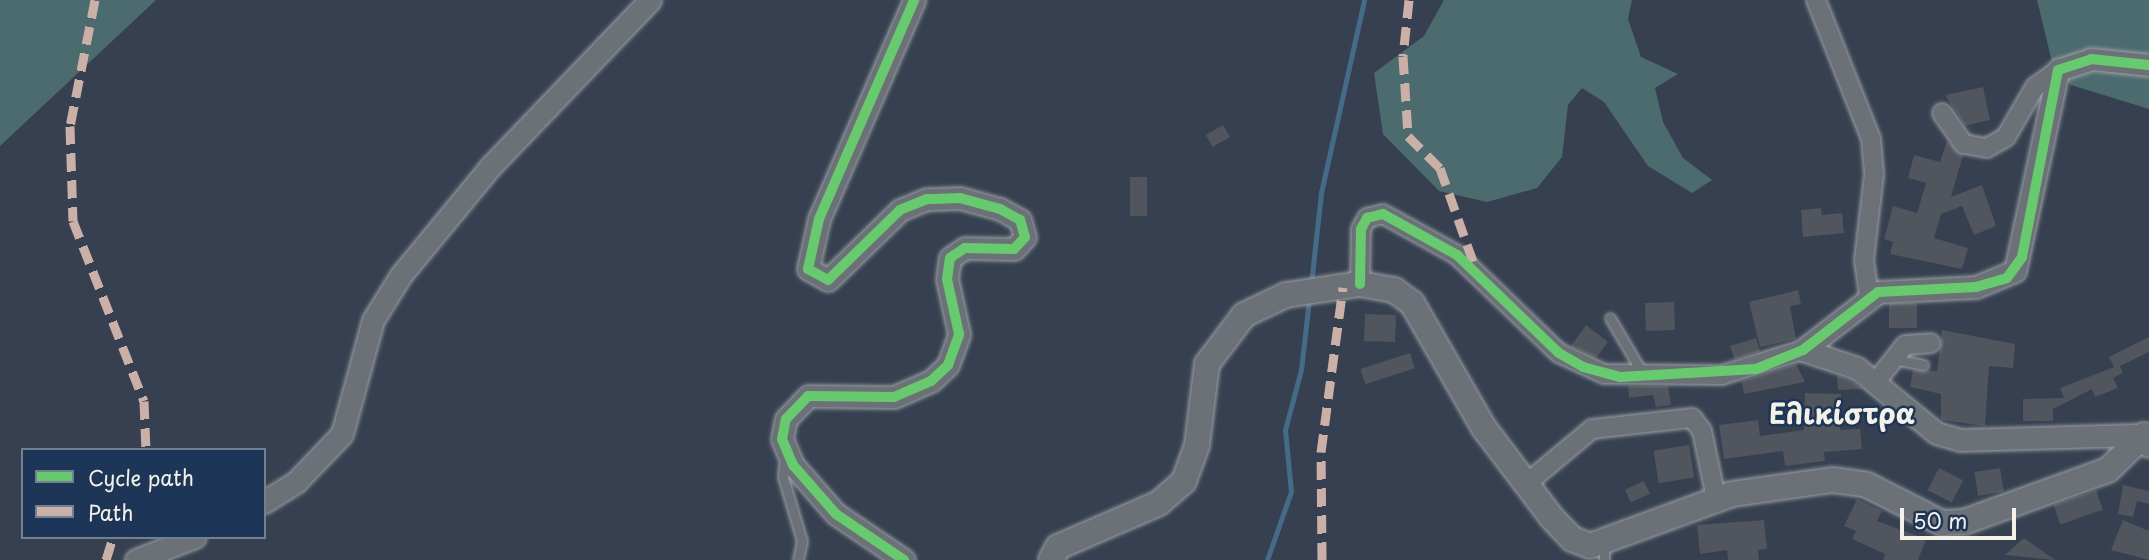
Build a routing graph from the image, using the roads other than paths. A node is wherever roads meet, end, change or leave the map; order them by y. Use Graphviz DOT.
graph roads {
  1 [pos="650,0"];
  2 [pos="914,0"];
  3 [pos="1816,0"];
  4 [pos="2149,65"];
  5 [pos="2058,71"];
  6 [pos="1942,113"];
  7 [pos="1360,284"];
  8 [pos="1870,296"];
  9 [pos="1610,318"];
  10 [pos="1931,343"];
  11 [pos="1803,351"];
  12 [pos="1893,359"];
  13 [pos="1923,365"];
  14 [pos="1643,375"];
  15 [pos="1878,380"];
  16 [pos="2147,435"];
  17 [pos="786,454"];
  18 [pos="1526,484"];
  19 [pos="1716,499"];
  20 [pos="266,501"];
  21 [pos="190,539"];
  22 [pos="1604,552"];
  23 [pos="136,560"];
  24 [pos="798,560"];
  25 [pos="904,560"];
  26 [pos="1051,560"];
  1 -- 20 [label="street"];
  2 -- 17 [label="street"];
  3 -- 8 [label="street"];
  4 -- 5 [label="street"];
  5 -- 6 [label="street"];
  5 -- 8 [label="street"];
  7 -- 14 [label="street"];
  7 -- 18 [label="main road"];
  7 -- 26 [label="main road"];
  8 -- 11 [label="street"];
  9 -- 14 [label="lane"];
  10 -- 12 [label="street"];
  11 -- 14 [label="street"];
  11 -- 15 [label="street"];
  12 -- 13 [label="lane"];
  12 -- 15 [label="street"];
  15 -- 16 [label="street"];
  16 -- 19 [label="main road"];
  17 -- 24 [label="lane"];
  17 -- 25 [label="street"];
  18 -- 19 [label="street"];
  18 -- 22 [label="main road"];
  19 -- 22 [label="main road"];
  21 -- 23 [label="street"];
}
